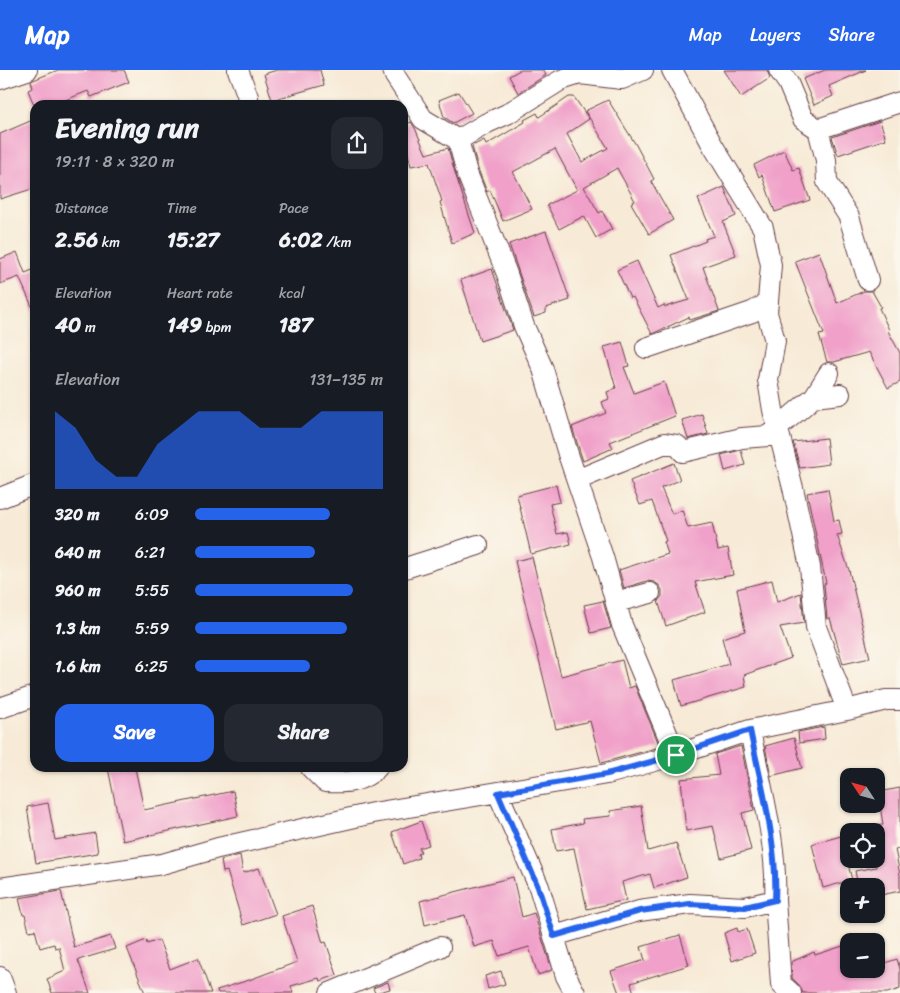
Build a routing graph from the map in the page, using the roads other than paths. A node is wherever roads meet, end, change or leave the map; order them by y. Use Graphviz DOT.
graph roads {
  1 [pos="27,70"];
  2 [pos="238,70"];
  3 [pos="393,70"];
  4 [pos="644,70"];
  5 [pos="672,70"];
  6 [pos="779,70"];
  7 [pos="0,79"];
  8 [pos="247,100"];
  9 [pos="900,102"];
  10 [pos="818,129"];
  11 [pos="458,140"];
  12 [pos="868,280"];
  13 [pos="768,303"];
  14 [pos="646,348"];
  15 [pos="829,373"];
  16 [pos="840,394"];
  17 [pos="814,397"];
  18 [pos="778,429"];
  19 [pos="578,480"];
  20 [pos="30,486"];
  21 [pos="0,498"];
  22 [pos="478,545"];
  23 [pos="408,568"];
  24 [pos="650,593"];
  25 [pos="616,602"];
  26 [pos="30,698"];
  27 [pos="900,700"];
  28 [pos="0,708"];
  29 [pos="847,710"];
  30 [pos="750,730"];
  31 [pos="676,755"];
  32 [pos="315,772"];
  33 [pos="372,772"];
  34 [pos="498,793"];
  35 [pos="0,888"];
  36 [pos="775,900"];
  37 [pos="554,936"];
  38 [pos="440,947"];
  39 [pos="0,977"];
  40 [pos="6,993"];
  41 [pos="330,993"];
  42 [pos="575,993"];
  43 [pos="792,993"];
  1 -- 7 [label="street"];
  2 -- 8 [label="street"];
  3 -- 11 [label="street"];
  4 -- 11 [label="street"];
  5 -- 13 [label="street"];
  6 -- 10 [label="street"];
  9 -- 10 [label="street"];
  10 -- 12 [label="street"];
  11 -- 19 [label="street"];
  13 -- 14 [label="street"];
  13 -- 18 [label="street"];
  15 -- 17 [label="street"];
  16 -- 17 [label="street"];
  17 -- 18 [label="street"];
  18 -- 19 [label="street"];
  18 -- 29 [label="street"];
  19 -- 25 [label="street"];
  20 -- 21 [label="street"];
  22 -- 23 [label="street"];
  24 -- 25 [label="street"];
  25 -- 31 [label="street"];
  26 -- 28 [label="street"];
  27 -- 29 [label="street"];
  29 -- 30 [label="street"];
  30 -- 31 [label="street"];
  30 -- 36 [label="street"];
  31 -- 34 [label="street"];
  32 -- 33 [label="street"];
  34 -- 35 [label="street"];
  34 -- 37 [label="street"];
  36 -- 37 [label="street"];
  36 -- 43 [label="street"];
  37 -- 42 [label="street"];
  38 -- 41 [label="street"];
  39 -- 40 [label="street"];
}
